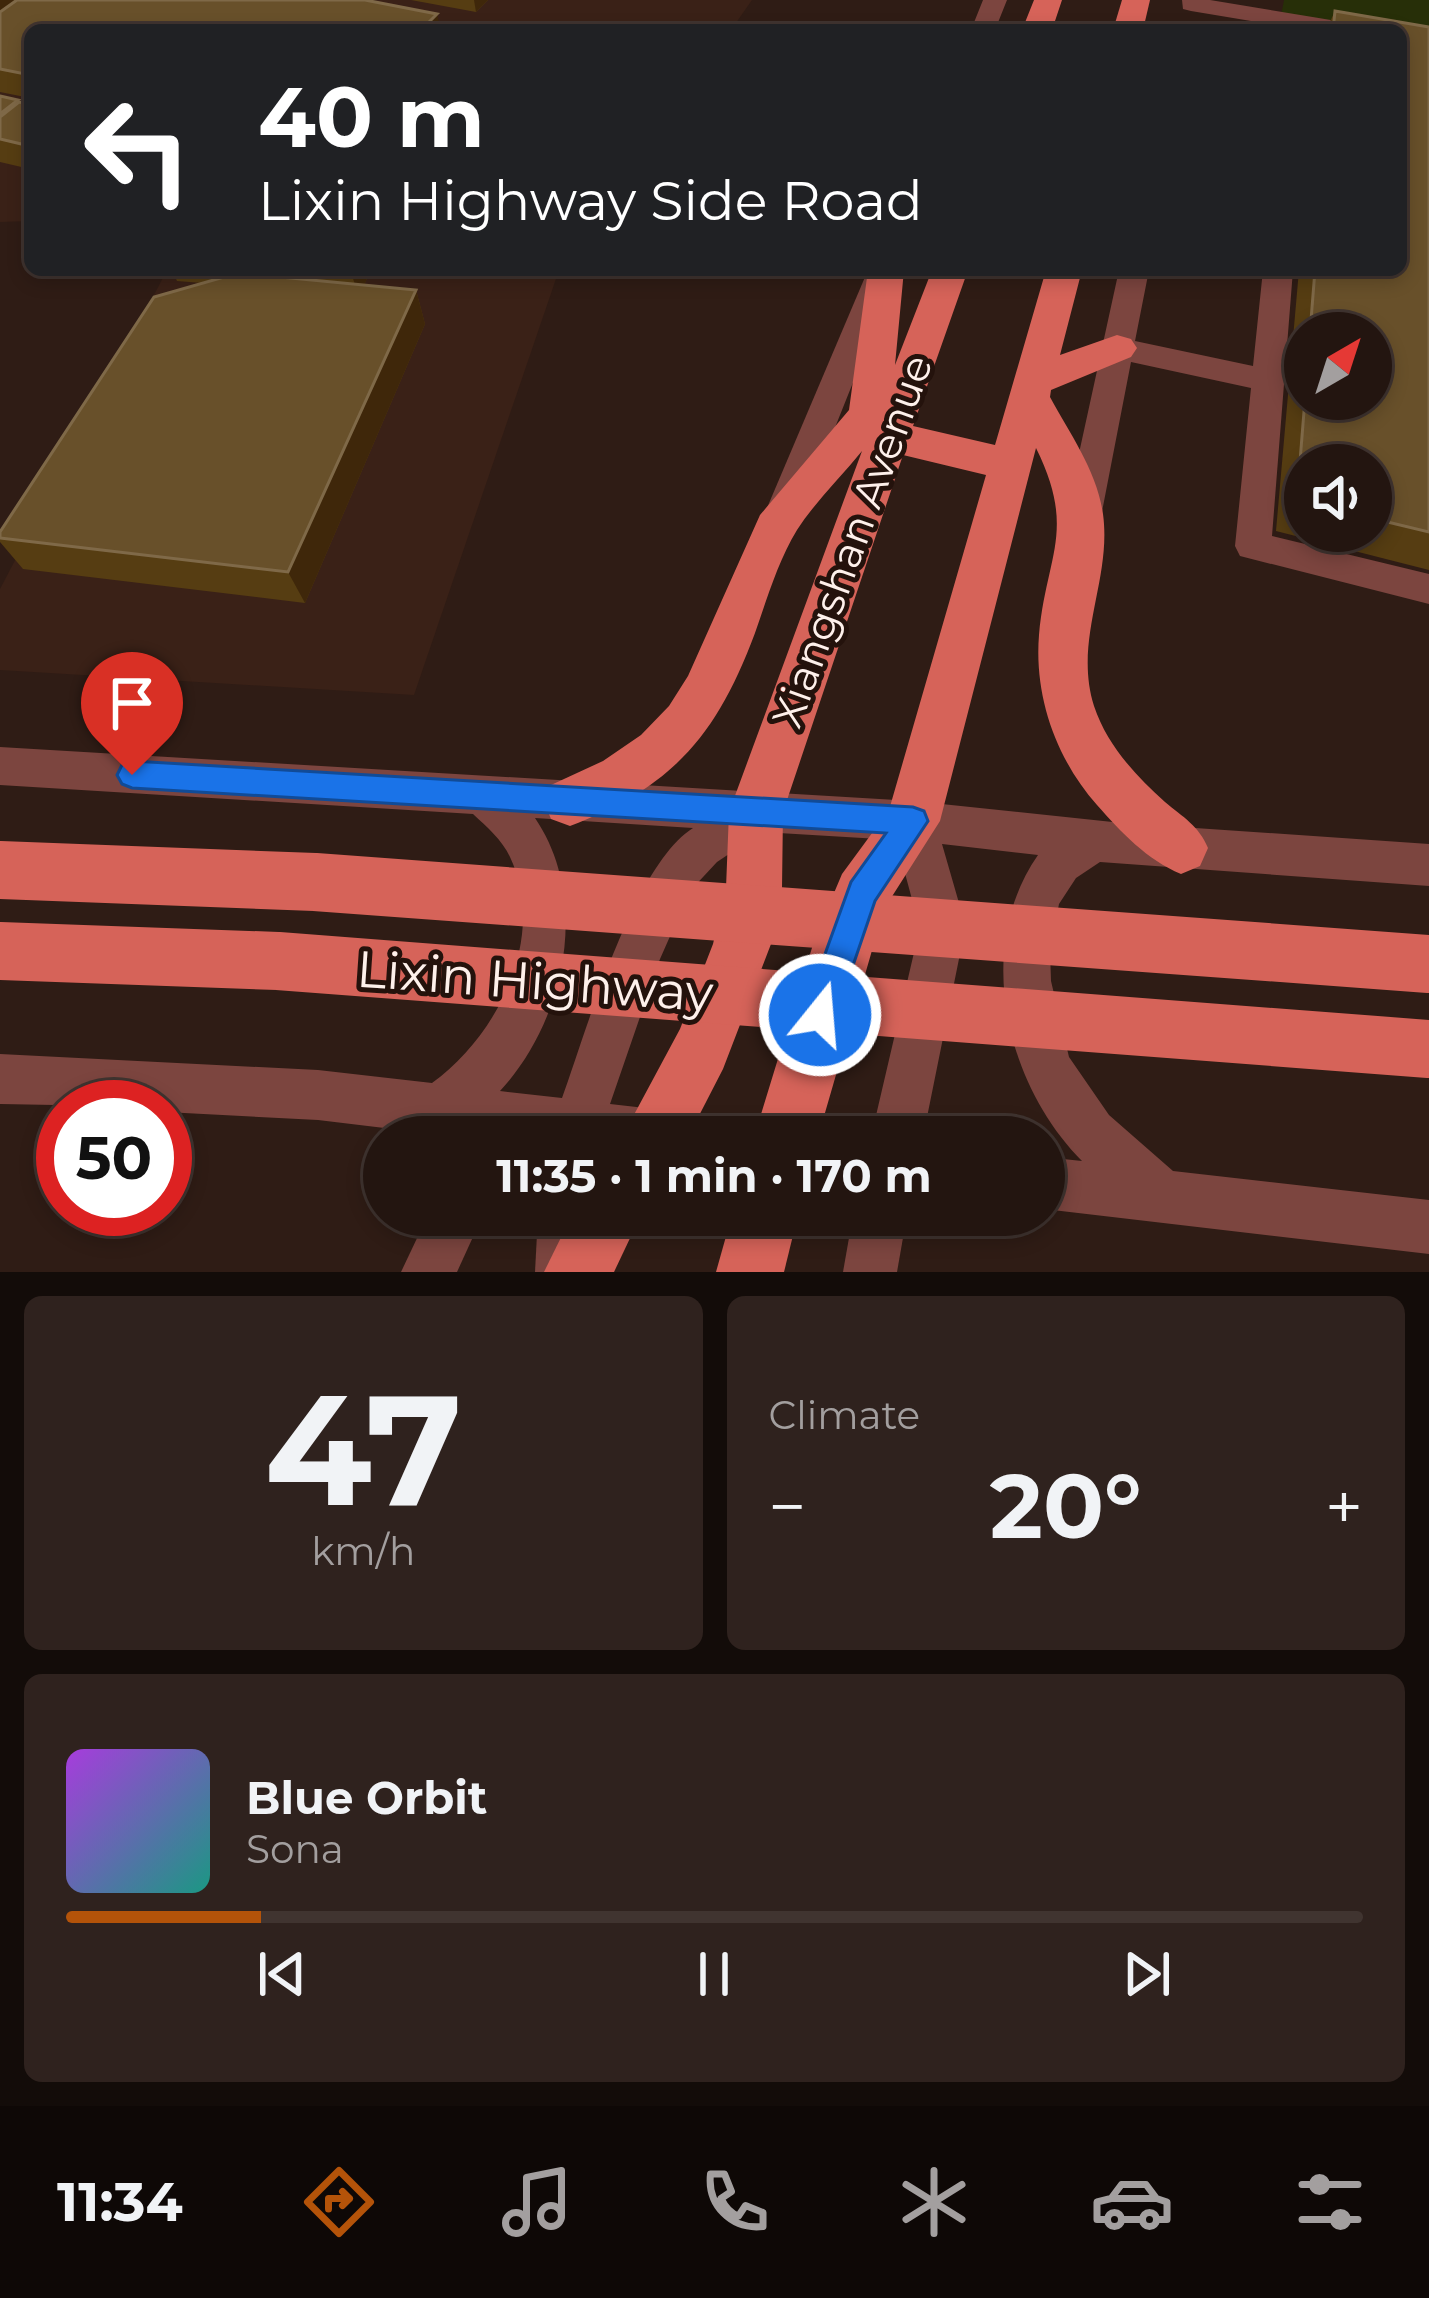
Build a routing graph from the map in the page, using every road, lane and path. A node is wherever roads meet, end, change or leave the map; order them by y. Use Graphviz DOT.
graph roads {
  1 [pos="1191,2"];
  2 [pos="1291,24"];
  3 [pos="881,276"];
  4 [pos="884,276"];
  5 [pos="948,276"];
  6 [pos="1062,276"];
  7 [pos="1133,276"];
  8 [pos="1277,276"];
  9 [pos="1118,348"];
  10 [pos="1268,380"];
  11 [pos="1032,390"];
  12 [pos="880,425"];
  13 [pos="1011,465"];
  14 [pos="1082,522"];
  15 [pos="778,524"];
  16 [pos="1429,589"];
  17 [pos="0,766"];
  18 [pos="485,797"];
  19 [pos="570,802"];
  20 [pos="756,812"];
  21 [pos="913,821"];
  22 [pos="1095,841"];
  23 [pos="1181,848"];
  24 [pos="1429,866"];
  25 [pos="0,870"];
  26 [pos="0,951"];
  27 [pos="1429,964"];
  28 [pos="1429,1049"];
  29 [pos="0,1079"];
  30 [pos="416,1116"];
  31 [pos="575,1116"];
  32 [pos="670,1116"];
  33 [pos="792,1116"];
  34 [pos="903,1116"];
  35 [pos="1065,1185"];
  36 [pos="1162,1196"];
  37 [pos="1429,1227"];
  38 [pos="445,1236"];
  39 [pos="564,1236"];
  40 [pos="597,1236"];
  41 [pos="759,1236"];
  42 [pos="876,1236"];
  43 [pos="428,1272"];
  44 [pos="562,1272"];
  45 [pos="578,1272"];
  46 [pos="750,1272"];
  47 [pos="870,1272"];
  1 -- 2 [label="street"];
  3 -- 15 [label="street"];
  4 -- 12 [label="main road"];
  5 -- 12 [label="main road, Xiangshan Avenue"];
  6 -- 11 [label="main road"];
  7 -- 9 [label="street"];
  8 -- 10 [label="street"];
  9 -- 10 [label="street"];
  9 -- 11 [label="main road"];
  9 -- 14 [label="street"];
  10 -- 16 [label="street"];
  11 -- 13 [label="main road"];
  11 -- 14 [label="main road"];
  12 -- 13 [label="main road"];
  12 -- 15 [label="main road, Xiangshan Avenue"];
  12 -- 20 [label="main road, Xiangshan Avenue"];
  13 -- 21 [label="main road"];
  14 -- 23 [label="main road"];
  15 -- 19 [label="main road, Xiangshan Avenue"];
  17 -- 18 [label="street"];
  18 -- 19 [label="street"];
  18 -- 30 [label="street"];
  19 -- 20 [label="street"];
  20 -- 21 [label="street"];
  20 -- 31 [label="street"];
  20 -- 32 [label="main road, Xiangshan Avenue"];
  21 -- 22 [label="street"];
  21 -- 33 [label="main road"];
  21 -- 34 [label="street"];
  22 -- 23 [label="street"];
  22 -- 36 [label="street"];
  23 -- 24 [label="street"];
  25 -- 27 [label="main road, Lixin Highway, bridge"];
  26 -- 28 [label="main road, Lixin Highway, bridge"];
  29 -- 30 [label="street"];
  35 -- 36 [label="street"];
  36 -- 37 [label="street"];
  38 -- 43 [label="street"];
  39 -- 44 [label="street"];
  40 -- 45 [label="main road"];
  41 -- 46 [label="main road"];
  42 -- 47 [label="street"];
}
